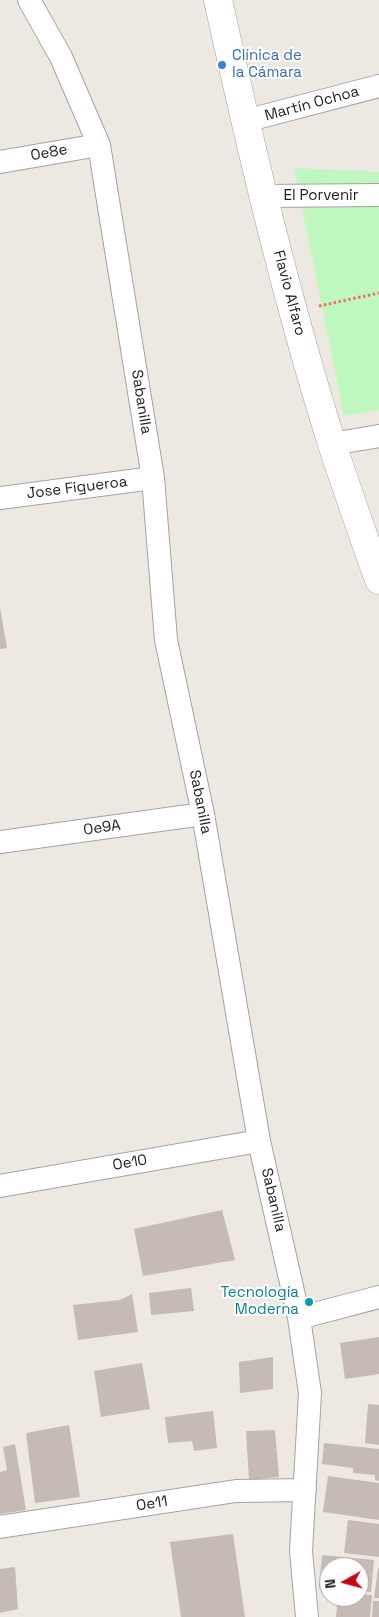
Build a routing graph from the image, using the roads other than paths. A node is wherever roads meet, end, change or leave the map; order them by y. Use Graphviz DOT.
graph roads {
  1 [pos="29,0"];
  2 [pos="218,0"];
  3 [pos="379,86"];
  4 [pos="245,121"];
  5 [pos="99,144"];
  6 [pos="0,162"];
  7 [pos="262,196"];
  8 [pos="379,196"];
  9 [pos="379,436"];
  10 [pos="332,444"];
  11 [pos="153,478"];
  12 [pos="0,498"];
  13 [pos="379,580"];
  14 [pos="203,814"];
  15 [pos="0,842"];
  16 [pos="259,1141"];
  17 [pos="0,1186"];
  18 [pos="379,1297"];
  19 [pos="299,1318"];
  20 [pos="305,1490"];
  21 [pos="0,1527"];
  22 [pos="307,1617"];
  1 -- 5 [label="street, Sabanilla"];
  2 -- 4 [label="street, Flavio Alfaro"];
  3 -- 4 [label="street, Martín Ochoa"];
  4 -- 7 [label="street, Flavio Alfaro"];
  5 -- 6 [label="street, Oe8e"];
  5 -- 11 [label="street, Sabanilla"];
  7 -- 8 [label="street, El Porvenir"];
  7 -- 10 [label="street, Flavio Alfaro"];
  9 -- 10 [label="street"];
  10 -- 13 [label="street, Flavio Alfaro"];
  11 -- 12 [label="street, Jose Figueroa"];
  11 -- 14 [label="street, Sabanilla"];
  14 -- 15 [label="street, Oe9A"];
  14 -- 16 [label="street, Sabanilla"];
  16 -- 17 [label="street, Oe10"];
  16 -- 19 [label="street, Sabanilla"];
  18 -- 19 [label="street"];
  19 -- 20 [label="street, Sabanilla"];
  20 -- 21 [label="street, Oe11"];
  20 -- 22 [label="street, Sabanilla"];
}
